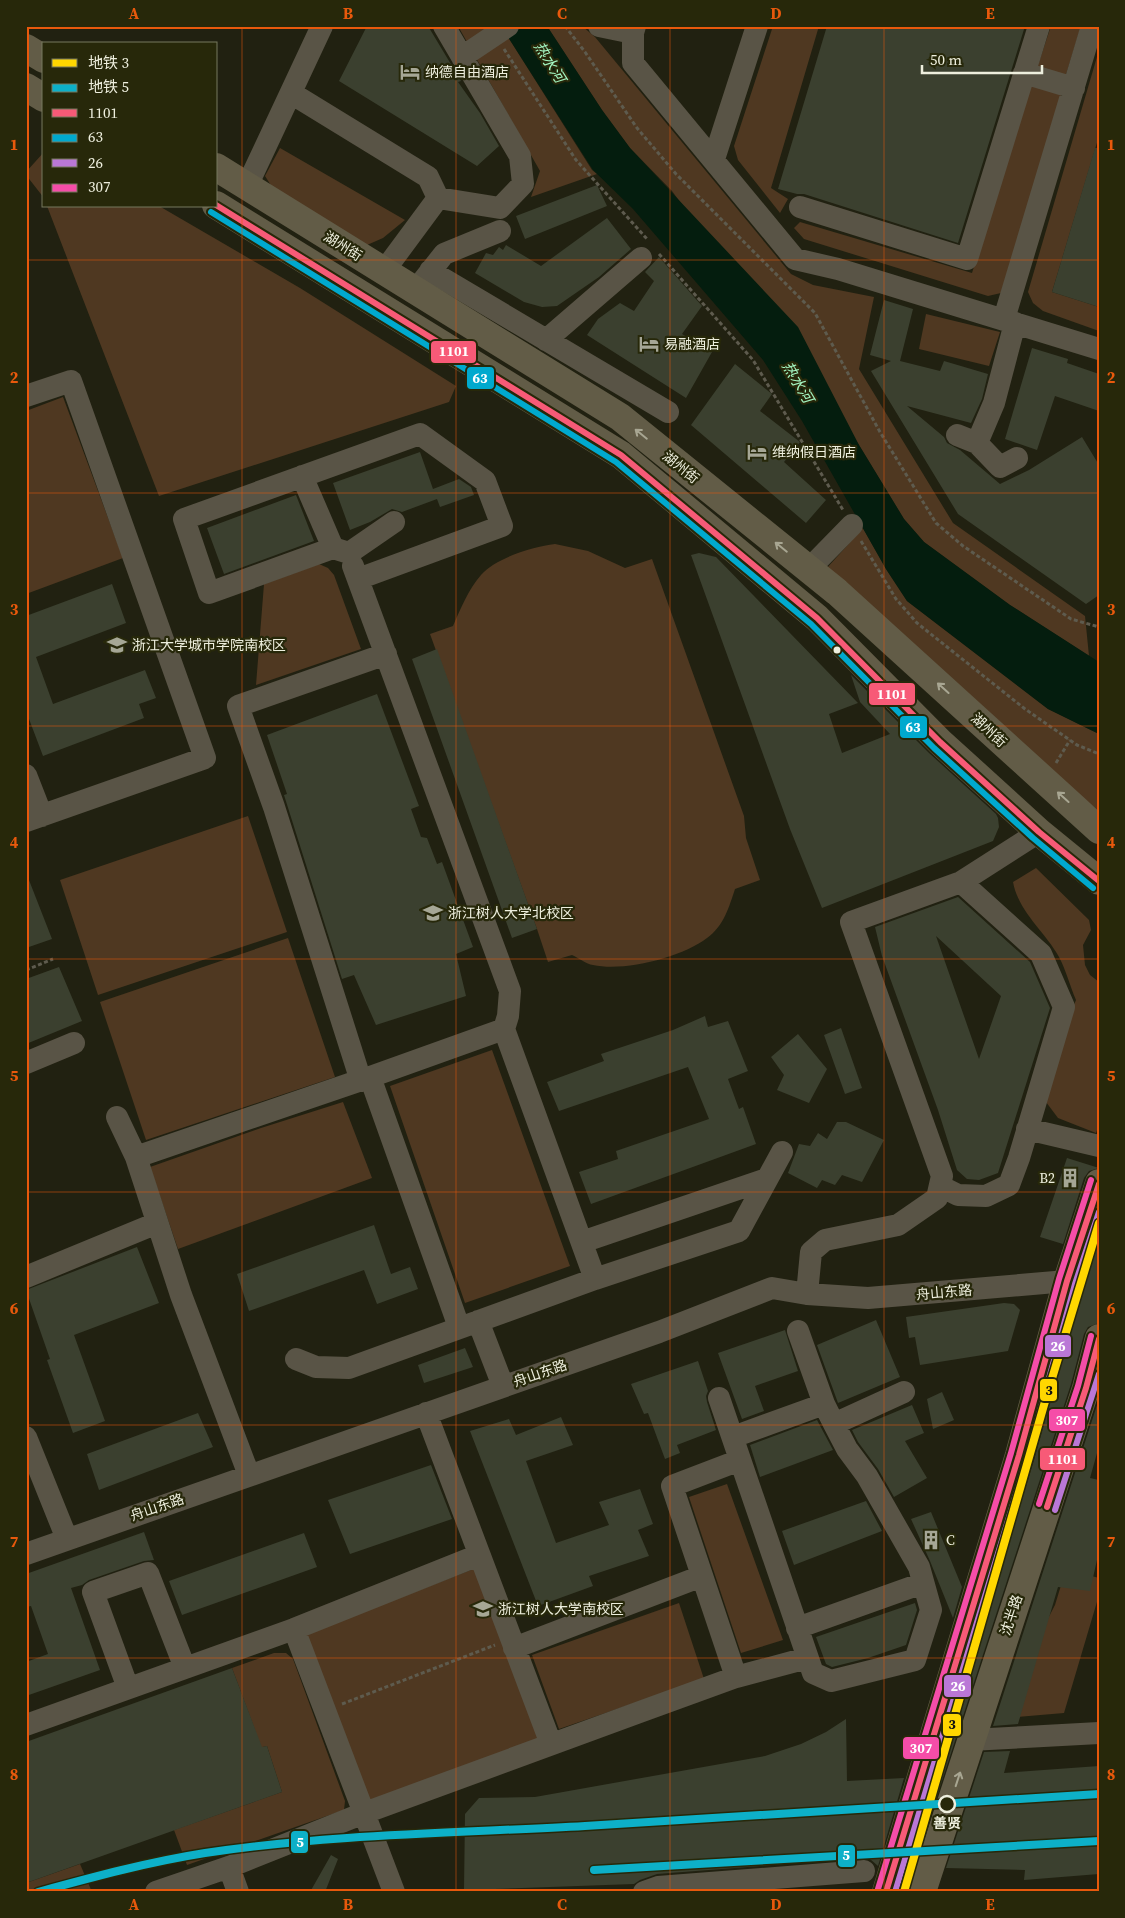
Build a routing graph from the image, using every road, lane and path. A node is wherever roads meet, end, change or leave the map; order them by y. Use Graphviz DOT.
graph roads {
  1 [pos="322,26"];
  2 [pos="444,26"];
  3 [pos="565,26"];
  4 [pos="599,26"];
  5 [pos="757,26"];
  6 [pos="1039,26"];
  7 [pos="1092,26"];
  8 [pos="634,30"];
  9 [pos="497,34"];
  10 [pos="26,48"];
  11 [pos="462,57"];
  12 [pos="42,58"];
  13 [pos="1024,73"];
  14 [pos="26,87"];
  15 [pos="1074,88"];
  16 [pos="291,93"];
  17 [pos="42,97"];
  18 [pos="714,159"];
  19 [pos="218,168"];
  20 [pos="247,186"];
  21 [pos="438,198"];
  22 [pos="218,206"];
  23 [pos="800,207"];
  24 [pos="500,230"];
  25 [pos="650,252"];
  26 [pos="384,271"];
  27 [pos="422,281"];
  28 [pos="1009,321"];
  29 [pos="546,340"];
  30 [pos="1099,349"];
  31 [pos="26,396"];
  32 [pos="668,412"];
  33 [pos="1017,458"];
  34 [pos="302,476"];
  35 [pos="394,522"];
  36 [pos="852,526"];
  37 [pos="341,551"];
  38 [pos="809,569"];
  39 [pos="358,579"];
  40 [pos="1099,627"];
  41 [pos="386,654"];
  42 [pos="1070,740"];
  43 [pos="1099,754"];
  44 [pos="26,775"];
  45 [pos="1045,781"];
  46 [pos="34,818"];
  47 [pos="1099,830"];
  48 [pos="1039,832"];
  49 [pos="1099,881"];
  50 [pos="961,882"];
  51 [pos="52,959"];
  52 [pos="26,970"];
  53 [pos="504,1029"];
  54 [pos="74,1043"];
  55 [pos="26,1062"];
  56 [pos="366,1079"];
  57 [pos="117,1117"];
  58 [pos="1027,1129"];
  59 [pos="1099,1146"];
  60 [pos="782,1152"];
  61 [pos="136,1157"];
  62 [pos="767,1179"];
  63 [pos="1099,1183"];
  64 [pos="940,1186"];
  65 [pos="157,1223"];
  66 [pos="582,1242"];
  67 [pos="26,1277"];
  68 [pos="595,1279"];
  69 [pos="1067,1281"];
  70 [pos="807,1294"];
  71 [pos="468,1324"];
  72 [pos="798,1331"];
  73 [pos="1099,1338"];
  74 [pos="296,1359"];
  75 [pos="503,1386"];
  76 [pos="1092,1390"];
  77 [pos="904,1392"];
  78 [pos="719,1398"];
  79 [pos="824,1404"];
  80 [pos="426,1413"];
  81 [pos="834,1424"];
  82 [pos="26,1437"];
  83 [pos="732,1438"];
  84 [pos="740,1460"];
  85 [pos="249,1475"];
  86 [pos="67,1539"];
  87 [pos="26,1554"];
  88 [pos="479,1555"];
  89 [pos="702,1576"];
  90 [pos="923,1583"];
  91 [pos="797,1628"];
  92 [pos="294,1629"];
  93 [pos="512,1643"];
  94 [pos="807,1658"];
  95 [pos="185,1668"];
  96 [pos="736,1677"];
  97 [pos="128,1688"];
  98 [pos="325,1710"];
  99 [pos="26,1725"];
  100 [pos="1099,1733"];
  101 [pos="970,1740"];
  102 [pos="551,1744"];
  103 [pos="365,1813"];
  104 [pos="229,1867"];
  105 [pos="864,1871"];
  106 [pos="758,1886"];
  107 [pos="156,1892"];
  108 [pos="238,1892"];
  109 [pos="394,1892"];
  110 [pos="644,1892"];
  111 [pos="886,1892"];
  112 [pos="922,1892"];
  1 -- 16 [label="street"];
  2 -- 11 [label="street"];
  3 -- 40 [label="path"];
  4 -- 8 [label="street"];
  5 -- 18 [label="street"];
  6 -- 13 [label="street"];
  7 -- 15 [label="street"];
  8 -- 18 [label="street"];
  9 -- 11 [label="street"];
  9 -- 25 [label="path"];
  10 -- 12 [label="main road"];
  11 -- 21 [label="street"];
  13 -- 15 [label="street"];
  13 -- 23 [label="street"];
  14 -- 17 [label="main road"];
  15 -- 28 [label="street"];
  16 -- 20 [label="street"];
  16 -- 21 [label="street"];
  18 -- 28 [label="street"];
  19 -- 20 [label="main road, 湖州街"];
  20 -- 26 [label="main road, 湖州街"];
  21 -- 26 [label="street"];
  22 -- 48 [label="main road, 湖州街"];
  24 -- 27 [label="street"];
  25 -- 29 [label="street"];
  25 -- 36 [label="path"];
  26 -- 27 [label="main road, 湖州街"];
  27 -- 29 [label="street"];
  38 -- 27 [label="main road, 湖州街, one-way"];
  28 -- 30 [label="street"];
  28 -- 33 [label="street"];
  29 -- 32 [label="street"];
  31 -- 46 [label="street"];
  34 -- 37 [label="street"];
  34 -- 37 [label="street"];
  34 -- 39 [label="street"];
  35 -- 37 [label="street"];
  36 -- 38 [label="street"];
  36 -- 42 [label="path"];
  37 -- 39 [label="street"];
  45 -- 38 [label="main road, 湖州街, one-way"];
  39 -- 41 [label="street"];
  41 -- 53 [label="street"];
  41 -- 56 [label="street"];
  42 -- 43 [label="path"];
  42 -- 45 [label="path"];
  44 -- 46 [label="street"];
  47 -- 45 [label="main road, 湖州街, one-way"];
  48 -- 49 [label="main road, 湖州街"];
  48 -- 50 [label="street"];
  50 -- 58 [label="street"];
  50 -- 64 [label="street"];
  51 -- 52 [label="path"];
  53 -- 56 [label="street"];
  53 -- 66 [label="street"];
  54 -- 55 [label="street"];
  56 -- 61 [label="street"];
  56 -- 71 [label="street"];
  57 -- 61 [label="street"];
  58 -- 59 [label="street"];
  58 -- 64 [label="street"];
  60 -- 62 [label="street"];
  61 -- 65 [label="street"];
  62 -- 66 [label="street"];
  62 -- 68 [label="street"];
  63 -- 69 [label="main road"];
  64 -- 70 [label="street"];
  65 -- 67 [label="street"];
  65 -- 85 [label="street"];
  66 -- 68 [label="street"];
  68 -- 71 [label="street"];
  69 -- 70 [label="street, 舟山东路"];
  69 -- 111 [label="main road"];
  70 -- 75 [label="street, 舟山东路"];
  71 -- 74 [label="street"];
  71 -- 75 [label="street"];
  72 -- 79 [label="street"];
  73 -- 76 [label="main road, 沈半路"];
  75 -- 80 [label="street, 舟山东路"];
  76 -- 101 [label="main road, 沈半路"];
  77 -- 81 [label="street"];
  78 -- 83 [label="street"];
  79 -- 81 [label="street"];
  79 -- 83 [label="street"];
  80 -- 85 [label="street, 舟山东路"];
  80 -- 88 [label="street"];
  81 -- 90 [label="street"];
  82 -- 86 [label="street"];
  83 -- 84 [label="street"];
  84 -- 89 [label="street"];
  84 -- 91 [label="street"];
  85 -- 86 [label="street, 舟山东路"];
  86 -- 87 [label="street, 舟山东路"];
  88 -- 92 [label="street"];
  88 -- 93 [label="street"];
  89 -- 93 [label="street"];
  89 -- 96 [label="street"];
  90 -- 91 [label="street"];
  90 -- 94 [label="street"];
  91 -- 94 [label="street"];
  92 -- 95 [label="street"];
  92 -- 98 [label="street"];
  93 -- 98 [label="path"];
  93 -- 102 [label="street"];
  94 -- 96 [label="street"];
  95 -- 97 [label="street"];
  95 -- 97 [label="street"];
  96 -- 102 [label="street"];
  97 -- 99 [label="street"];
  98 -- 103 [label="street"];
  100 -- 101 [label="street"];
  112 -- 101 [label="main road, 沈半路, one-way"];
  102 -- 103 [label="street"];
  103 -- 104 [label="street"];
  103 -- 109 [label="street"];
  104 -- 107 [label="street"];
  104 -- 108 [label="street"];
  105 -- 106 [label="street"];
  106 -- 110 [label="street"];
}
